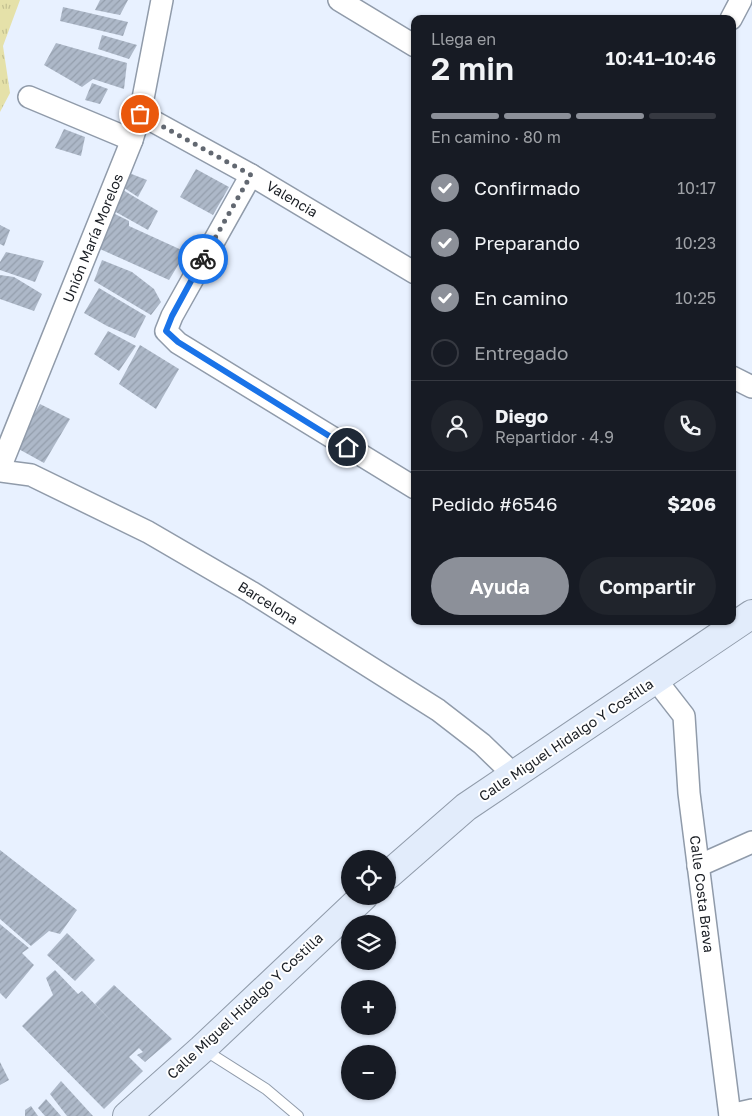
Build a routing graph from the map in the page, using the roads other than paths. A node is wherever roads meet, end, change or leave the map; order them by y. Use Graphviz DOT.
graph roads {
  1 [pos="162,0"];
  2 [pos="339,0"];
  3 [pos="741,0"];
  4 [pos="733,15"];
  5 [pos="411,44"];
  6 [pos="29,97"];
  7 [pos="140,114"];
  8 [pos="132,140"];
  9 [pos="251,175"];
  10 [pos="411,271"];
  11 [pos="736,379"];
  12 [pos="752,386"];
  13 [pos="0,469"];
  14 [pos="411,486"];
  15 [pos="752,615"];
  16 [pos="656,680"];
  17 [pos="513,774"];
  18 [pos="752,842"];
  19 [pos="698,866"];
  20 [pos="396,868"];
  21 [pos="354,905"];
  22 [pos="202,1048"];
  23 [pos="752,1110"];
  24 [pos="127,1116"];
  25 [pos="298,1116"];
  26 [pos="730,1116"];
  1 -- 7 [label="street, Unión María Morelos"];
  2 -- 5 [label="street"];
  3 -- 4 [label="street"];
  6 -- 8 [label="street"];
  7 -- 8 [label="street, Unión María Morelos"];
  7 -- 9 [label="street, Valencia"];
  8 -- 13 [label="street, Unión María Morelos"];
  9 -- 10 [label="street, Valencia"];
  9 -- 14 [label="street"];
  11 -- 12 [label="street"];
  13 -- 17 [label="street, Barcelona"];
  15 -- 16 [label="street, Calle Miguel Hidalgo Y Costilla"];
  16 -- 17 [label="street, Calle Miguel Hidalgo Y Costilla"];
  16 -- 19 [label="street, Calle Costa Brava"];
  17 -- 20 [label="street, Calle Miguel Hidalgo Y Costilla"];
  18 -- 19 [label="street"];
  19 -- 26 [label="street, Calle Costa Brava"];
  21 -- 22 [label="street, Calle Miguel Hidalgo Y Costilla"];
  22 -- 24 [label="street, Calle Miguel Hidalgo Y Costilla"];
  22 -- 25 [label="lane"];
  23 -- 26 [label="street"];
}
